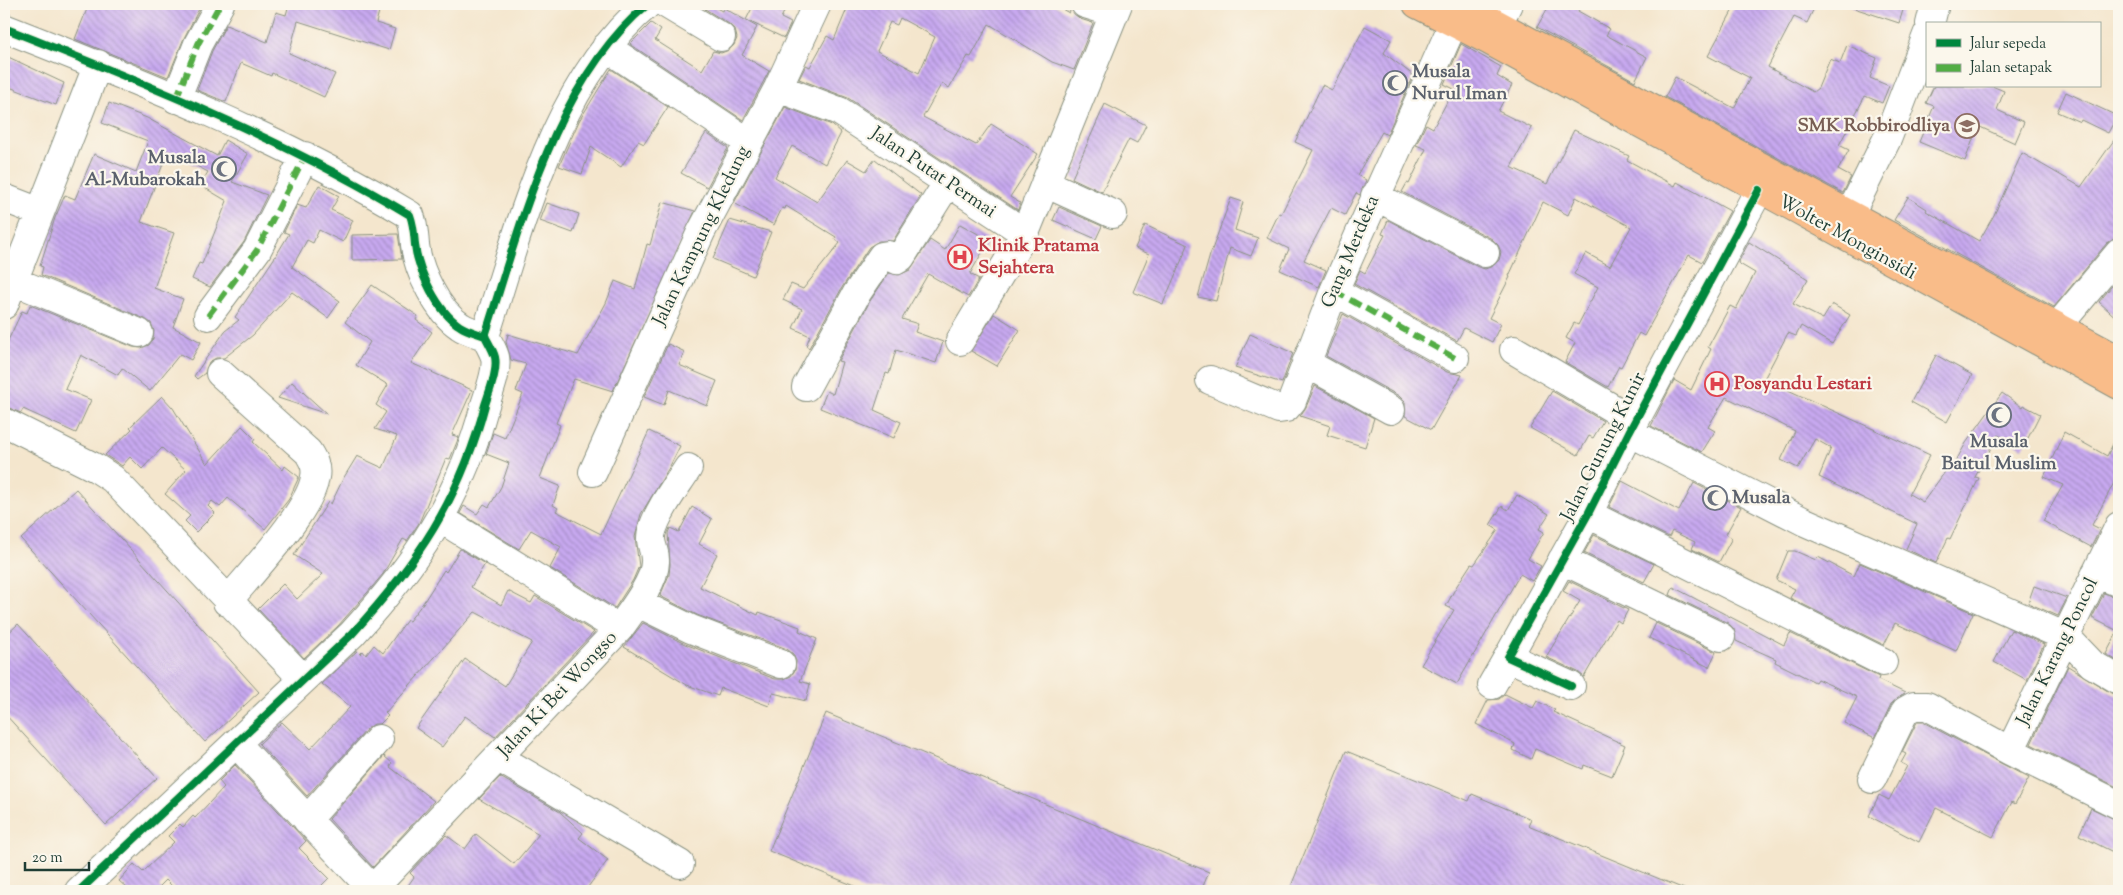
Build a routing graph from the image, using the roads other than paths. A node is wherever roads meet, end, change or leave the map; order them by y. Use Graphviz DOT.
graph roads {
  1 [pos="220,4"];
  2 [pos="648,4"];
  3 [pos="666,4"];
  4 [pos="816,4"];
  5 [pos="1085,4"];
  6 [pos="1935,4"];
  7 [pos="1116,9"];
  8 [pos="1439,9"];
  9 [pos="1503,14"];
  10 [pos="1930,22"];
  11 [pos="4,28"];
  12 [pos="721,37"];
  13 [pos="1926,37"];
  14 [pos="606,48"];
  15 [pos="98,64"];
  16 [pos="778,88"];
  17 [pos="176,99"];
  18 [pos="748,142"];
  19 [pos="305,156"];
  20 [pos="948,182"];
  21 [pos="1045,183"];
  22 [pos="1759,190"];
  23 [pos="1375,196"];
  24 [pos="4,198"];
  25 [pos="40,212"];
  26 [pos="1113,214"];
  27 [pos="1850,214"];
  28 [pos="1024,233"];
  29 [pos="1485,253"];
  30 [pos="2119,254"];
  31 [pos="1334,290"];
  32 [pos="9,293"];
  33 [pos="208,316"];
  34 [pos="2057,328"];
  35 [pos="139,333"];
  36 [pos="486,336"];
  37 [pos="960,340"];
  38 [pos="1514,350"];
  39 [pos="1455,358"];
  40 [pos="2119,360"];
  41 [pos="1306,363"];
  42 [pos="220,373"];
  43 [pos="1210,380"];
  44 [pos="2119,385"];
  45 [pos="806,387"];
  46 [pos="1391,410"];
  47 [pos="4,422"];
  48 [pos="1631,426"];
  49 [pos="688,468"];
  50 [pos="593,472"];
  51 [pos="1588,514"];
  52 [pos="441,518"];
  53 [pos="2119,526"];
  54 [pos="1562,560"];
  55 [pos="2108,578"];
  56 [pos="227,602"];
  57 [pos="638,602"];
  58 [pos="619,629"];
  59 [pos="2066,636"];
  60 [pos="1721,637"];
  61 [pos="1508,657"];
  62 [pos="1883,662"];
  63 [pos="781,664"];
  64 [pos="303,679"];
  65 [pos="2119,680"];
  66 [pos="1492,685"];
  67 [pos="1571,686"];
  68 [pos="379,739"];
  69 [pos="236,743"];
  70 [pos="2010,751"];
  71 [pos="499,758"];
  72 [pos="1872,779"];
  73 [pos="2119,805"];
  74 [pos="307,820"];
  75 [pos="680,864"];
  76 [pos="79,891"];
  77 [pos="372,891"];
  1 -- 17 [label="street"];
  2 -- 14 [label="street"];
  3 -- 12 [label="street"];
  4 -- 16 [label="street, Jalan Kampung Kledung"];
  5 -- 7 [label="street"];
  6 -- 10 [label="street"];
  7 -- 21 [label="street"];
  8 -- 9 [label="main road, Wolter Monginsidi"];
  8 -- 22 [label="main road, Wolter Monginsidi"];
  8 -- 23 [label="street, Gang Merdeka"];
  9 -- 27 [label="main road, Wolter Monginsidi"];
  11 -- 15 [label="street"];
  13 -- 27 [label="street"];
  14 -- 18 [label="street"];
  14 -- 36 [label="street"];
  15 -- 17 [label="street"];
  15 -- 25 [label="street"];
  16 -- 18 [label="street, Jalan Kampung Kledung"];
  16 -- 20 [label="street, Jalan Putat Permai"];
  17 -- 19 [label="street"];
  18 -- 50 [label="street, Jalan Kampung Kledung"];
  19 -- 33 [label="street"];
  19 -- 36 [label="street"];
  20 -- 28 [label="street, Jalan Putat Permai"];
  20 -- 45 [label="street"];
  21 -- 26 [label="street"];
  21 -- 28 [label="street"];
  22 -- 44 [label="main road, Wolter Monginsidi"];
  22 -- 48 [label="street, Jalan Gunung Kunir"];
  23 -- 29 [label="street"];
  23 -- 31 [label="street, Gang Merdeka"];
  24 -- 25 [label="street"];
  25 -- 32 [label="street"];
  27 -- 34 [label="main road, Wolter Monginsidi"];
  28 -- 37 [label="street"];
  30 -- 34 [label="street"];
  31 -- 39 [label="street"];
  31 -- 41 [label="street, Gang Merdeka"];
  32 -- 35 [label="street"];
  34 -- 40 [label="main road, Wolter Monginsidi"];
  36 -- 52 [label="street"];
  38 -- 48 [label="street"];
  41 -- 43 [label="street, Gang Merdeka"];
  41 -- 46 [label="street"];
  42 -- 56 [label="street"];
  47 -- 56 [label="street"];
  48 -- 51 [label="street, Jalan Gunung Kunir"];
  48 -- 59 [label="street"];
  49 -- 57 [label="street, Jalan Ki Bei Wongso"];
  51 -- 54 [label="street, Jalan Gunung Kunir"];
  51 -- 62 [label="street"];
  52 -- 58 [label="street"];
  52 -- 64 [label="street"];
  53 -- 55 [label="street, Jalan Karang Poncol"];
  54 -- 60 [label="street"];
  54 -- 61 [label="street, Jalan Gunung Kunir"];
  55 -- 59 [label="street, Jalan Karang Poncol"];
  56 -- 64 [label="street"];
  57 -- 58 [label="street, Jalan Ki Bei Wongso"];
  57 -- 63 [label="street"];
  58 -- 71 [label="street, Jalan Ki Bei Wongso"];
  59 -- 65 [label="street"];
  59 -- 70 [label="street, Jalan Karang Poncol"];
  61 -- 66 [label="street, Jalan Gunung Kunir"];
  61 -- 67 [label="street"];
  64 -- 69 [label="street"];
  68 -- 74 [label="street"];
  69 -- 74 [label="street"];
  69 -- 76 [label="street"];
  70 -- 72 [label="street"];
  70 -- 73 [label="street"];
  71 -- 75 [label="street"];
  71 -- 77 [label="street, Jalan Ki Bei Wongso"];
  74 -- 77 [label="street"];
}
